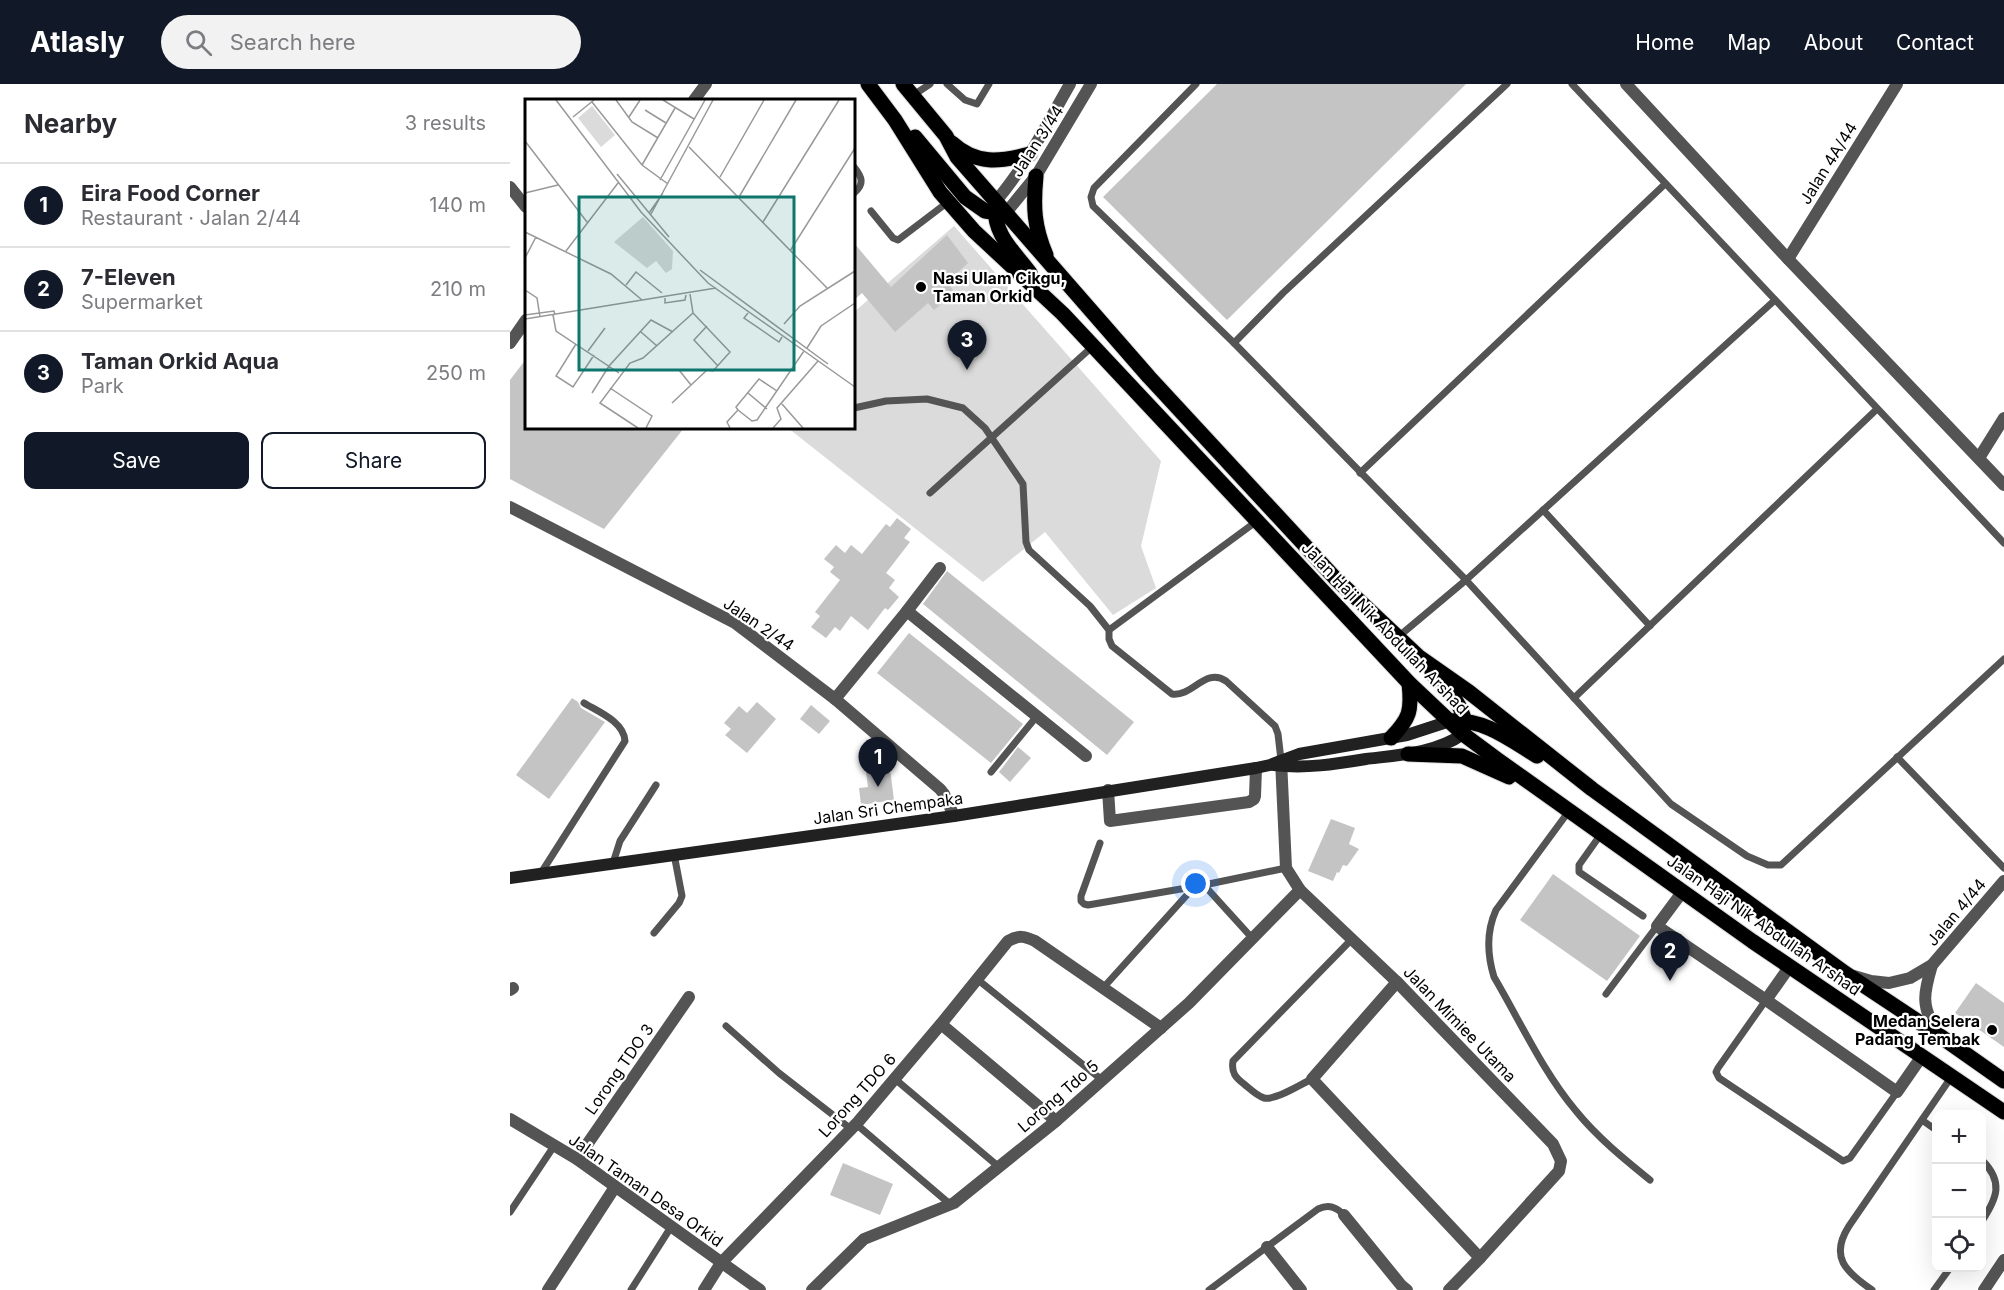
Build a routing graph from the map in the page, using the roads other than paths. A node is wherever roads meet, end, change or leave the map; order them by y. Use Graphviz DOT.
graph roads {
  1 [pos="706,84"];
  2 [pos="868,84"];
  3 [pos="930,84"];
  4 [pos="947,84"];
  5 [pos="989,84"];
  6 [pos="1070,84"];
  7 [pos="1091,84"];
  8 [pos="1196,84"];
  9 [pos="1507,84"];
  10 [pos="1572,84"];
  11 [pos="1626,84"];
  12 [pos="1897,84"];
  13 [pos="908,90"];
  14 [pos="695,99"];
  15 [pos="895,120"];
  16 [pos="946,136"];
  17 [pos="1030,154"];
  18 [pos="855,168"];
  19 [pos="1036,176"];
  20 [pos="1665,184"];
  21 [pos="510,187"];
  22 [pos="855,192"];
  23 [pos="948,202"];
  24 [pos="525,206"];
  25 [pos="999,209"];
  26 [pos="871,211"];
  27 [pos="1788,259"];
  28 [pos="1050,265"];
  29 [pos="1775,300"];
  30 [pos="1052,304"];
  31 [pos="525,321"];
  32 [pos="510,343"];
  33 [pos="1234,343"];
  34 [pos="1092,347"];
  35 [pos="855,408"];
  36 [pos="1877,409"];
  37 [pos="2004,418"];
  38 [pos="991,437"];
  39 [pos="1979,458"];
  40 [pos="1360,472"];
  41 [pos="2004,484"];
  42 [pos="930,493"];
  43 [pos="510,507"];
  44 [pos="1543,510"];
  45 [pos="1257,521"];
  46 [pos="2004,543"];
  47 [pos="940,568"];
  48 [pos="1466,580"];
  49 [pos="907,611"];
  50 [pos="1650,626"];
  51 [pos="1109,630"];
  52 [pos="1398,637"];
  53 [pos="1419,657"];
  54 [pos="2004,659"];
  55 [pos="1409,683"];
  56 [pos="1574,698"];
  57 [pos="835,699"];
  58 [pos="584,703"];
  59 [pos="1037,716"];
  60 [pos="1460,725"];
  61 [pos="1391,738"];
  62 [pos="1408,754"];
  63 [pos="1086,756"];
  64 [pos="1897,757"];
  65 [pos="1277,764"];
  66 [pos="1256,768"];
  67 [pos="991,772"];
  68 [pos="656,785"];
  69 [pos="1592,789"];
  70 [pos="1108,790"];
  71 [pos="1542,792"];
  72 [pos="1569,811"];
  73 [pos="954,816"];
  74 [pos="1601,834"];
  75 [pos="1100,843"];
  76 [pos="674,854"];
  77 [pos="613,863"];
  78 [pos="1286,868"];
  79 [pos="2004,868"];
  80 [pos="541,873"];
  81 [pos="510,878"];
  82 [pos="2004,881"];
  83 [pos="1204,885"];
  84 [pos="1195,886"];
  85 [pos="1300,890"];
  86 [pos="1683,891"];
  87 [pos="1643,916"];
  88 [pos="1657,926"];
  89 [pos="654,933"];
  90 [pos="1253,939"];
  91 [pos="1352,939"];
  92 [pos="1932,965"];
  93 [pos="1790,966"];
  94 [pos="1845,973"];
  95 [pos="977,979"];
  96 [pos="1397,982"];
  97 [pos="1103,988"];
  98 [pos="1606,994"];
  99 [pos="689,997"];
  100 [pos="1766,1000"];
  101 [pos="941,1024"];
  102 [pos="726,1026"];
  103 [pos="1161,1028"];
  104 [pos="1940,1036"];
  105 [pos="1922,1056"];
  106 [pos="1952,1077"];
  107 [pos="895,1079"];
  108 [pos="1312,1079"];
  109 [pos="1102,1080"];
  110 [pos="2004,1081"];
  111 [pos="1897,1092"];
  112 [pos="2004,1112"];
  113 [pos="510,1119"];
  114 [pos="1922,1120"];
  115 [pos="1056,1121"];
  116 [pos="853,1127"];
  117 [pos="1932,1127"];
  118 [pos="554,1146"];
  119 [pos="577,1159"];
  120 [pos="1986,1164"];
  121 [pos="999,1167"];
  122 [pos="1650,1180"];
  123 [pos="615,1187"];
  124 [pos="951,1205"];
  125 [pos="510,1212"];
  126 [pos="1344,1215"];
  127 [pos="1984,1218"];
  128 [pos="671,1227"];
  129 [pos="1267,1247"];
  130 [pos="1480,1258"];
  131 [pos="2004,1260"];
  132 [pos="721,1263"];
  133 [pos="1947,1272"];
  134 [pos="1401,1288"];
  135 [pos="548,1290"];
  136 [pos="631,1290"];
  137 [pos="704,1290"];
  138 [pos="760,1290"];
  139 [pos="812,1290"];
  140 [pos="1209,1290"];
  141 [pos="1301,1290"];
  142 [pos="1449,1290"];
  143 [pos="1872,1290"];
  144 [pos="1934,1290"];
  145 [pos="1984,1290"];
  1 -- 14 [label="street"];
  2 -- 15 [label="main road, Jalan Haji Nik Abdullah Arshad"];
  3 -- 13 [label="lane"];
  4 -- 5 [label="lane"];
  6 -- 17 [label="street, Jalan 3/44"];
  7 -- 19 [label="street, Jalan 3/44"];
  8 -- 33 [label="lane"];
  9 -- 33 [label="lane"];
  10 -- 20 [label="lane"];
  11 -- 27 [label="street"];
  12 -- 27 [label="street, Jalan 4A/44"];
  13 -- 16 [label="main road, Jalan Haji Nik Abdullah Arshad"];
  15 -- 23 [label="main road, Jalan Haji Nik Abdullah Arshad"];
  15 -- 25 [label="main road"];
  16 -- 17 [label="main road"];
  16 -- 25 [label="main road, Jalan Haji Nik Abdullah Arshad"];
  17 -- 25 [label="street, Jalan 3/44"];
  18 -- 22 [label="lane"];
  19 -- 25 [label="street, Jalan 3/44"];
  19 -- 28 [label="main road"];
  20 -- 29 [label="lane"];
  20 -- 40 [label="lane"];
  21 -- 24 [label="street"];
  23 -- 26 [label="lane"];
  23 -- 30 [label="main road, Jalan Haji Nik Abdullah Arshad"];
  25 -- 28 [label="main road, Jalan Haji Nik Abdullah Arshad"];
  25 -- 30 [label="main road"];
  27 -- 39 [label="street"];
  28 -- 52 [label="main road, Jalan Haji Nik Abdullah Arshad"];
  29 -- 36 [label="lane"];
  29 -- 44 [label="lane"];
  30 -- 34 [label="main road, Jalan Haji Nik Abdullah Arshad"];
  31 -- 32 [label="street"];
  33 -- 40 [label="lane"];
  34 -- 38 [label="lane"];
  34 -- 45 [label="main road, Jalan Haji Nik Abdullah Arshad"];
  35 -- 38 [label="lane"];
  36 -- 46 [label="lane"];
  36 -- 50 [label="lane"];
  37 -- 39 [label="street"];
  38 -- 42 [label="lane"];
  38 -- 51 [label="lane"];
  39 -- 41 [label="street"];
  40 -- 48 [label="lane"];
  43 -- 57 [label="street, Jalan 2/44"];
  44 -- 48 [label="lane"];
  44 -- 50 [label="lane"];
  45 -- 51 [label="lane"];
  45 -- 55 [label="main road, Jalan Haji Nik Abdullah Arshad"];
  47 -- 49 [label="street"];
  48 -- 52 [label="lane"];
  48 -- 56 [label="lane"];
  49 -- 57 [label="street"];
  49 -- 59 [label="street"];
  50 -- 56 [label="lane"];
  51 -- 65 [label="lane"];
  52 -- 53 [label="main road, Jalan Haji Nik Abdullah Arshad"];
  53 -- 60 [label="main road"];
  53 -- 69 [label="main road, Jalan Haji Nik Abdullah Arshad"];
  54 -- 64 [label="lane"];
  55 -- 60 [label="main road, Jalan Haji Nik Abdullah Arshad"];
  55 -- 61 [label="main road"];
  56 -- 64 [label="lane"];
  57 -- 73 [label="street, Jalan 2/44"];
  58 -- 80 [label="lane"];
  59 -- 63 [label="street"];
  59 -- 67 [label="lane"];
  60 -- 61 [label="main road"];
  60 -- 62 [label="main road"];
  60 -- 69 [label="main road"];
  60 -- 71 [label="main road, Jalan Haji Nik Abdullah Arshad"];
  61 -- 65 [label="main road"];
  62 -- 65 [label="main road"];
  62 -- 71 [label="main road"];
  64 -- 79 [label="lane"];
  65 -- 66 [label="main road, Jalan Sri Chempaka"];
  65 -- 78 [label="street, Jalan Mimiee Utama"];
  66 -- 70 [label="main road, Jalan Sri Chempaka"];
  66 -- 70 [label="street"];
  68 -- 77 [label="lane"];
  69 -- 94 [label="main road, Jalan Haji Nik Abdullah Arshad"];
  70 -- 73 [label="main road, Jalan Sri Chempaka"];
  71 -- 72 [label="main road, Jalan Haji Nik Abdullah Arshad"];
  72 -- 74 [label="main road, Jalan Haji Nik Abdullah Arshad"];
  72 -- 122 [label="lane"];
  73 -- 76 [label="main road, Jalan Sri Chempaka"];
  74 -- 86 [label="main road, Jalan Haji Nik Abdullah Arshad"];
  74 -- 87 [label="lane"];
  75 -- 84 [label="lane"];
  76 -- 77 [label="main road, Jalan Sri Chempaka"];
  76 -- 89 [label="lane"];
  77 -- 80 [label="main road, Jalan Sri Chempaka"];
  78 -- 83 [label="lane"];
  78 -- 85 [label="street, Jalan Mimiee Utama"];
  80 -- 81 [label="main road, Jalan Sri Chempaka"];
  82 -- 92 [label="street, Jalan 4/44"];
  83 -- 84 [label="lane"];
  83 -- 90 [label="lane"];
  84 -- 97 [label="lane"];
  85 -- 90 [label="street, Lorong Tdo 5"];
  85 -- 91 [label="street, Jalan Mimiee Utama"];
  86 -- 88 [label="street"];
  86 -- 93 [label="main road, Jalan Haji Nik Abdullah Arshad"];
  88 -- 98 [label="lane"];
  88 -- 100 [label="street"];
  90 -- 103 [label="street, Lorong Tdo 5"];
  91 -- 96 [label="street, Jalan Mimiee Utama"];
  91 -- 108 [label="lane"];
  92 -- 94 [label="street"];
  92 -- 104 [label="street"];
  93 -- 100 [label="street"];
  93 -- 105 [label="main road, Jalan Haji Nik Abdullah Arshad"];
  94 -- 104 [label="main road, Jalan Haji Nik Abdullah Arshad"];
  95 -- 97 [label="street, Lorong TDO 6"];
  95 -- 101 [label="street, Lorong TDO 6"];
  95 -- 109 [label="lane"];
  96 -- 108 [label="street"];
  96 -- 130 [label="street, Jalan Mimiee Utama"];
  97 -- 103 [label="street"];
  99 -- 119 [label="street, Lorong TDO 3"];
  100 -- 111 [label="street"];
  100 -- 111 [label="lane"];
  101 -- 107 [label="street, Lorong TDO 6"];
  101 -- 115 [label="street"];
  102 -- 116 [label="lane"];
  103 -- 109 [label="street, Lorong Tdo 5"];
  104 -- 110 [label="main road, Jalan Haji Nik Abdullah Arshad"];
  105 -- 106 [label="main road, Jalan Haji Nik Abdullah Arshad"];
  105 -- 111 [label="street"];
  106 -- 112 [label="main road, Jalan Haji Nik Abdullah Arshad"];
  106 -- 114 [label="lane"];
  107 -- 116 [label="street, Lorong TDO 6"];
  107 -- 121 [label="lane"];
  108 -- 130 [label="street"];
  109 -- 115 [label="street, Lorong Tdo 5"];
  113 -- 118 [label="street, Jalan Taman Desa Orkid"];
  114 -- 117 [label="lane"];
  114 -- 143 [label="lane"];
  115 -- 121 [label="street, Lorong Tdo 5"];
  116 -- 124 [label="lane"];
  116 -- 132 [label="street, Lorong TDO 6"];
  118 -- 119 [label="street, Jalan Taman Desa Orkid"];
  118 -- 125 [label="lane"];
  119 -- 123 [label="street, Jalan Taman Desa Orkid"];
  120 -- 127 [label="lane"];
  121 -- 124 [label="street, Lorong Tdo 5"];
  123 -- 128 [label="street, Jalan Taman Desa Orkid"];
  123 -- 135 [label="street"];
  124 -- 139 [label="street, Lorong Tdo 5"];
  126 -- 129 [label="lane"];
  126 -- 134 [label="street"];
  128 -- 132 [label="street, Jalan Taman Desa Orkid"];
  128 -- 136 [label="lane"];
  129 -- 140 [label="lane"];
  129 -- 141 [label="street"];
  130 -- 142 [label="street, Jalan Mimiee Utama"];
  131 -- 145 [label="street"];
  132 -- 137 [label="street, Lorong TDO 6"];
  132 -- 138 [label="street, Jalan Taman Desa Orkid"];
  133 -- 144 [label="lane"];
}
